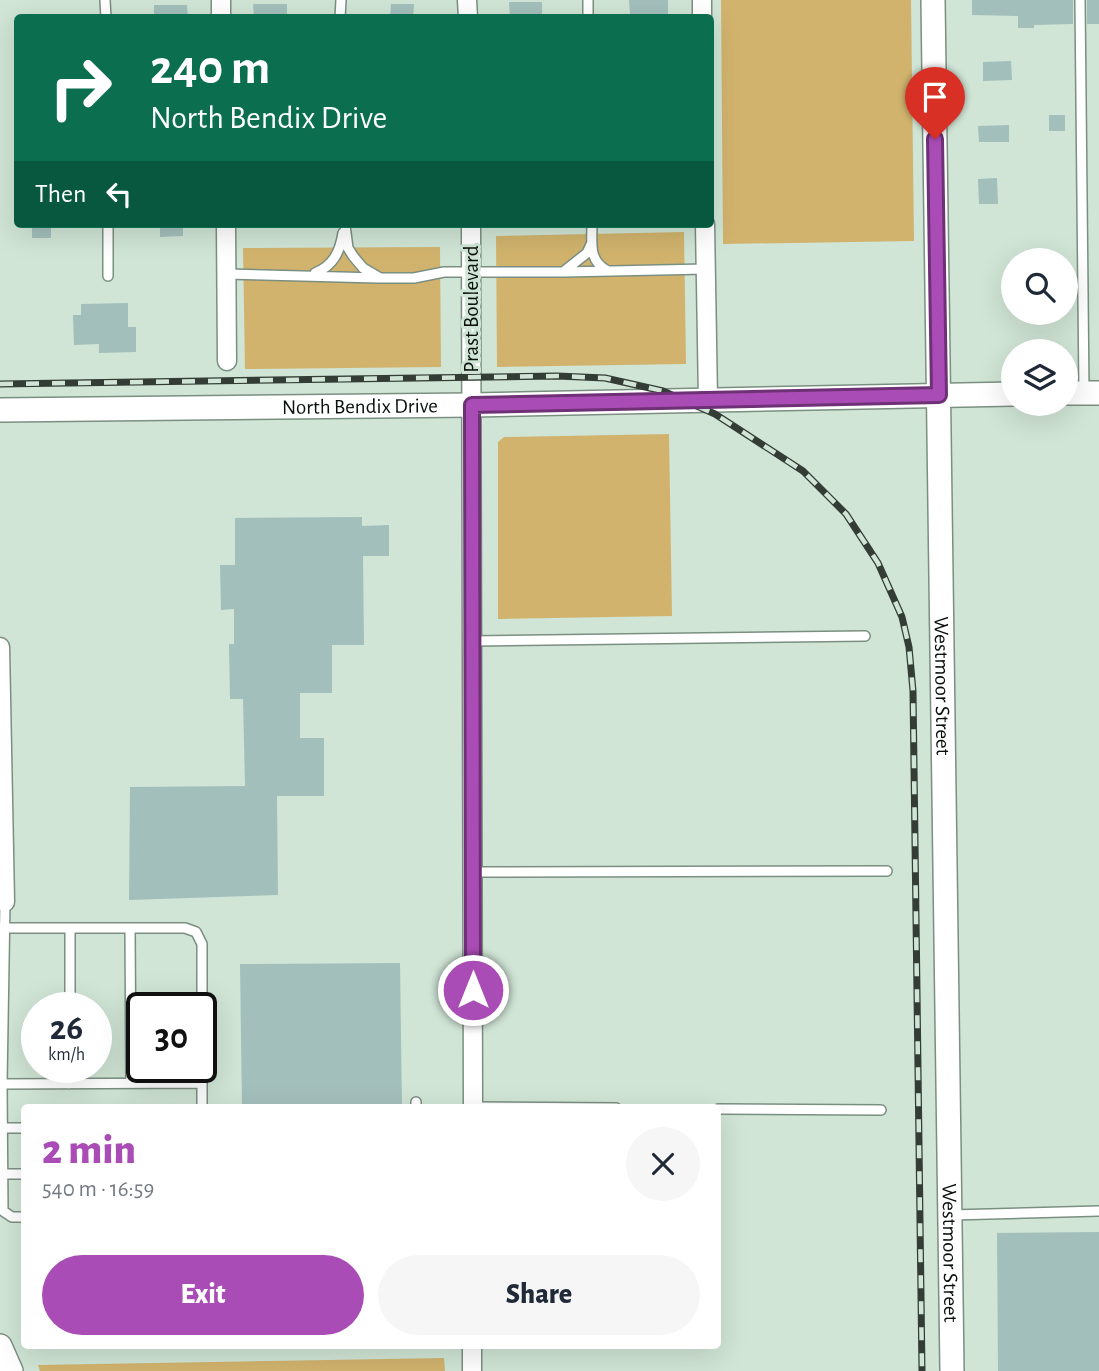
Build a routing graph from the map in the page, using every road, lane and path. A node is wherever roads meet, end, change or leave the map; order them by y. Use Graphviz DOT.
graph roads {
  1 [pos="933,0"];
  2 [pos="1080,0"];
  3 [pos="108,228"];
  4 [pos="226,228"];
  5 [pos="344,228"];
  6 [pos="346,228"];
  7 [pos="471,228"];
  8 [pos="592,228"];
  9 [pos="705,228"];
  10 [pos="592,242"];
  11 [pos="706,269"];
  12 [pos="471,271"];
  13 [pos="563,272"];
  14 [pos="612,272"];
  15 [pos="226,274"];
  16 [pos="310,275"];
  17 [pos="108,276"];
  18 [pos="380,278"];
  19 [pos="227,361"];
  20 [pos="1083,393"];
  21 [pos="1001,394"];
  22 [pos="939,395"];
  23 [pos="708,400"];
  24 [pos="472,405"];
  25 [pos="0,410"];
  26 [pos="865,636"];
  27 [pos="473,642"];
  28 [pos="0,647"];
  29 [pos="2,759"];
  30 [pos="887,871"];
  31 [pos="472,872"];
  32 [pos="5,902"];
  33 [pos="2,928"];
  34 [pos="70,928"];
  35 [pos="130,928"];
  36 [pos="70,992"];
  37 [pos="130,992"];
  38 [pos="202,992"];
  39 [pos="131,1083"];
  40 [pos="202,1083"];
  41 [pos="2,1084"];
  42 [pos="69,1084"];
  43 [pos="202,1104"];
  44 [pos="473,1104"];
  45 [pos="721,1109"];
  46 [pos="881,1110"];
  47 [pos="2,1128"];
  48 [pos="21,1128"];
  49 [pos="1,1174"];
  50 [pos="21,1174"];
  51 [pos="1099,1211"];
  52 [pos="950,1215"];
  53 [pos="21,1217"];
  54 [pos="0,1346"];
  55 [pos="472,1349"];
  56 [pos="11,1371"];
  57 [pos="472,1371"];
  58 [pos="951,1371"];
  1 -- 22 [label="street, Westmoor Street"];
  2 -- 20 [label="lane"];
  3 -- 17 [label="lane"];
  4 -- 15 [label="street"];
  5 -- 16 [label="lane"];
  6 -- 18 [label="lane"];
  7 -- 12 [label="street, Prast Boulevard"];
  8 -- 10 [label="lane"];
  9 -- 11 [label="street"];
  10 -- 13 [label="lane"];
  10 -- 14 [label="lane"];
  11 -- 14 [label="lane"];
  11 -- 23 [label="street"];
  12 -- 13 [label="lane"];
  12 -- 18 [label="lane"];
  12 -- 24 [label="street, Prast Boulevard"];
  13 -- 14 [label="lane"];
  15 -- 16 [label="lane"];
  15 -- 19 [label="street"];
  16 -- 18 [label="lane"];
  21 -- 22 [label="street, North Bendix Drive"];
  22 -- 23 [label="street, North Bendix Drive"];
  22 -- 52 [label="street, Westmoor Street"];
  23 -- 24 [label="street, North Bendix Drive"];
  24 -- 25 [label="street, North Bendix Drive"];
  24 -- 27 [label="street, Prast Boulevard"];
  26 -- 27 [label="lane"];
  27 -- 31 [label="street, Prast Boulevard"];
  28 -- 29 [label="street"];
  29 -- 32 [label="street"];
  30 -- 31 [label="lane"];
  31 -- 44 [label="street, Prast Boulevard"];
  32 -- 33 [label="lane"];
  33 -- 34 [label="lane"];
  33 -- 41 [label="lane"];
  34 -- 35 [label="lane"];
  34 -- 36 [label="lane"];
  35 -- 37 [label="lane"];
  35 -- 38 [label="lane"];
  39 -- 42 [label="lane"];
  40 -- 43 [label="lane"];
  41 -- 42 [label="lane"];
  41 -- 47 [label="lane"];
  45 -- 46 [label="lane"];
  47 -- 48 [label="lane"];
  47 -- 49 [label="lane"];
  49 -- 50 [label="lane"];
  49 -- 53 [label="lane"];
  51 -- 52 [label="lane"];
  52 -- 58 [label="street, Westmoor Street"];
  54 -- 56 [label="street"];
  55 -- 57 [label="street"];
}
